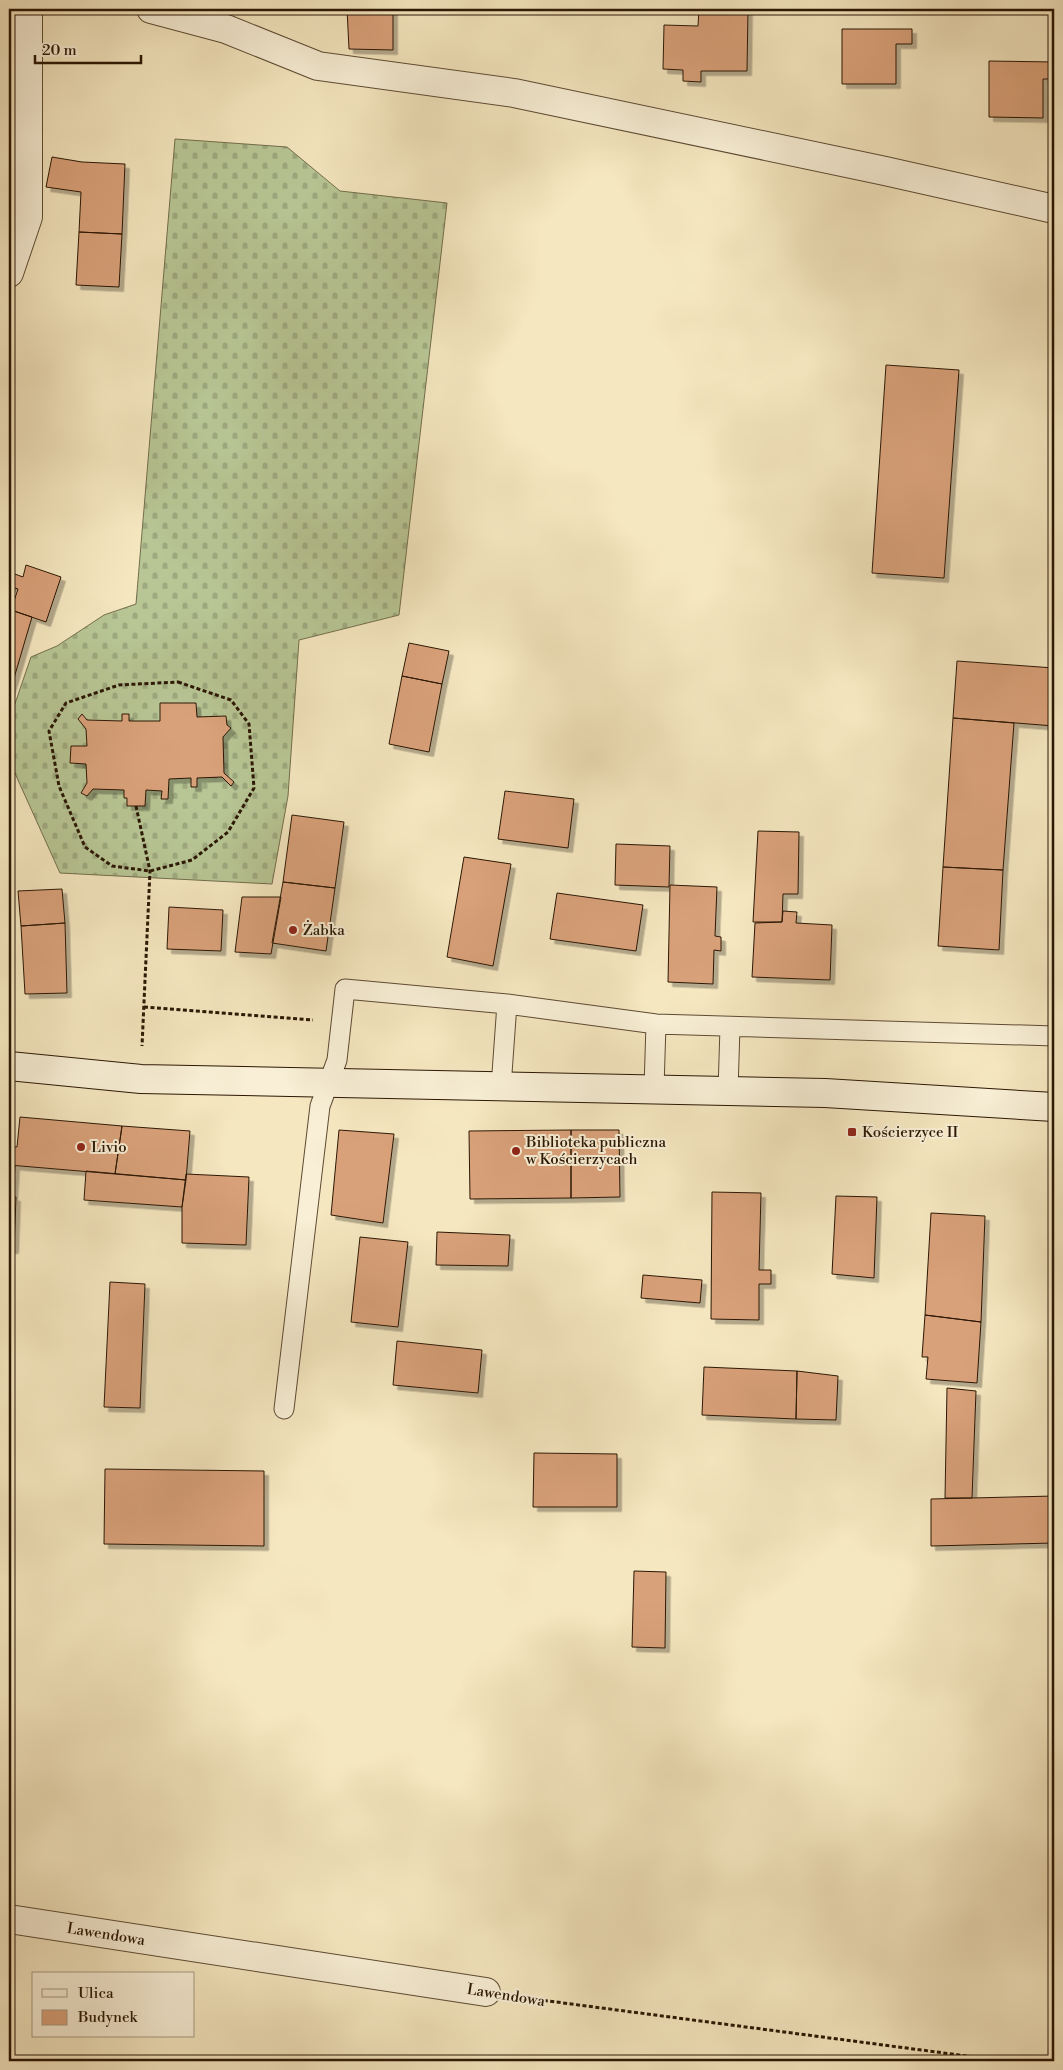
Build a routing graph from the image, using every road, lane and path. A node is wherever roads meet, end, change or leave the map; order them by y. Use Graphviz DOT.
graph roads {
  1 [pos="28,9"];
  2 [pos="151,9"];
  3 [pos="1054,209"];
  4 [pos="9,273"];
  5 [pos="136,806"];
  6 [pos="150,870"];
  7 [pos="507,1004"];
  8 [pos="144,1007"];
  9 [pos="341,1022"];
  10 [pos="656,1024"];
  11 [pos="730,1027"];
  12 [pos="1054,1036"];
  13 [pos="142,1055"];
  14 [pos="9,1066"];
  15 [pos="328,1083"];
  16 [pos="501,1086"];
  17 [pos="654,1088"];
  18 [pos="728,1091"];
  19 [pos="1054,1107"];
  20 [pos="284,1409"];
  21 [pos="9,1919"];
  22 [pos="486,1992"];
  23 [pos="1005,2061"];
  1 -- 4 [label="street"];
  2 -- 3 [label="street"];
  5 -- 6 [label="path"];
  6 -- 6 [label="path"];
  6 -- 8 [label="path"];
  7 -- 9 [label="lane"];
  7 -- 10 [label="lane"];
  7 -- 16 [label="lane"];
  8 -- 9 [label="path"];
  8 -- 13 [label="path"];
  9 -- 15 [label="lane"];
  10 -- 11 [label="lane"];
  10 -- 17 [label="lane"];
  11 -- 12 [label="lane"];
  11 -- 18 [label="lane"];
  14 -- 15 [label="street"];
  15 -- 16 [label="street"];
  15 -- 20 [label="lane"];
  16 -- 17 [label="street"];
  17 -- 18 [label="street"];
  18 -- 19 [label="street"];
  21 -- 22 [label="street, Lawendowa"];
  22 -- 23 [label="path, Lawendowa"];
}
